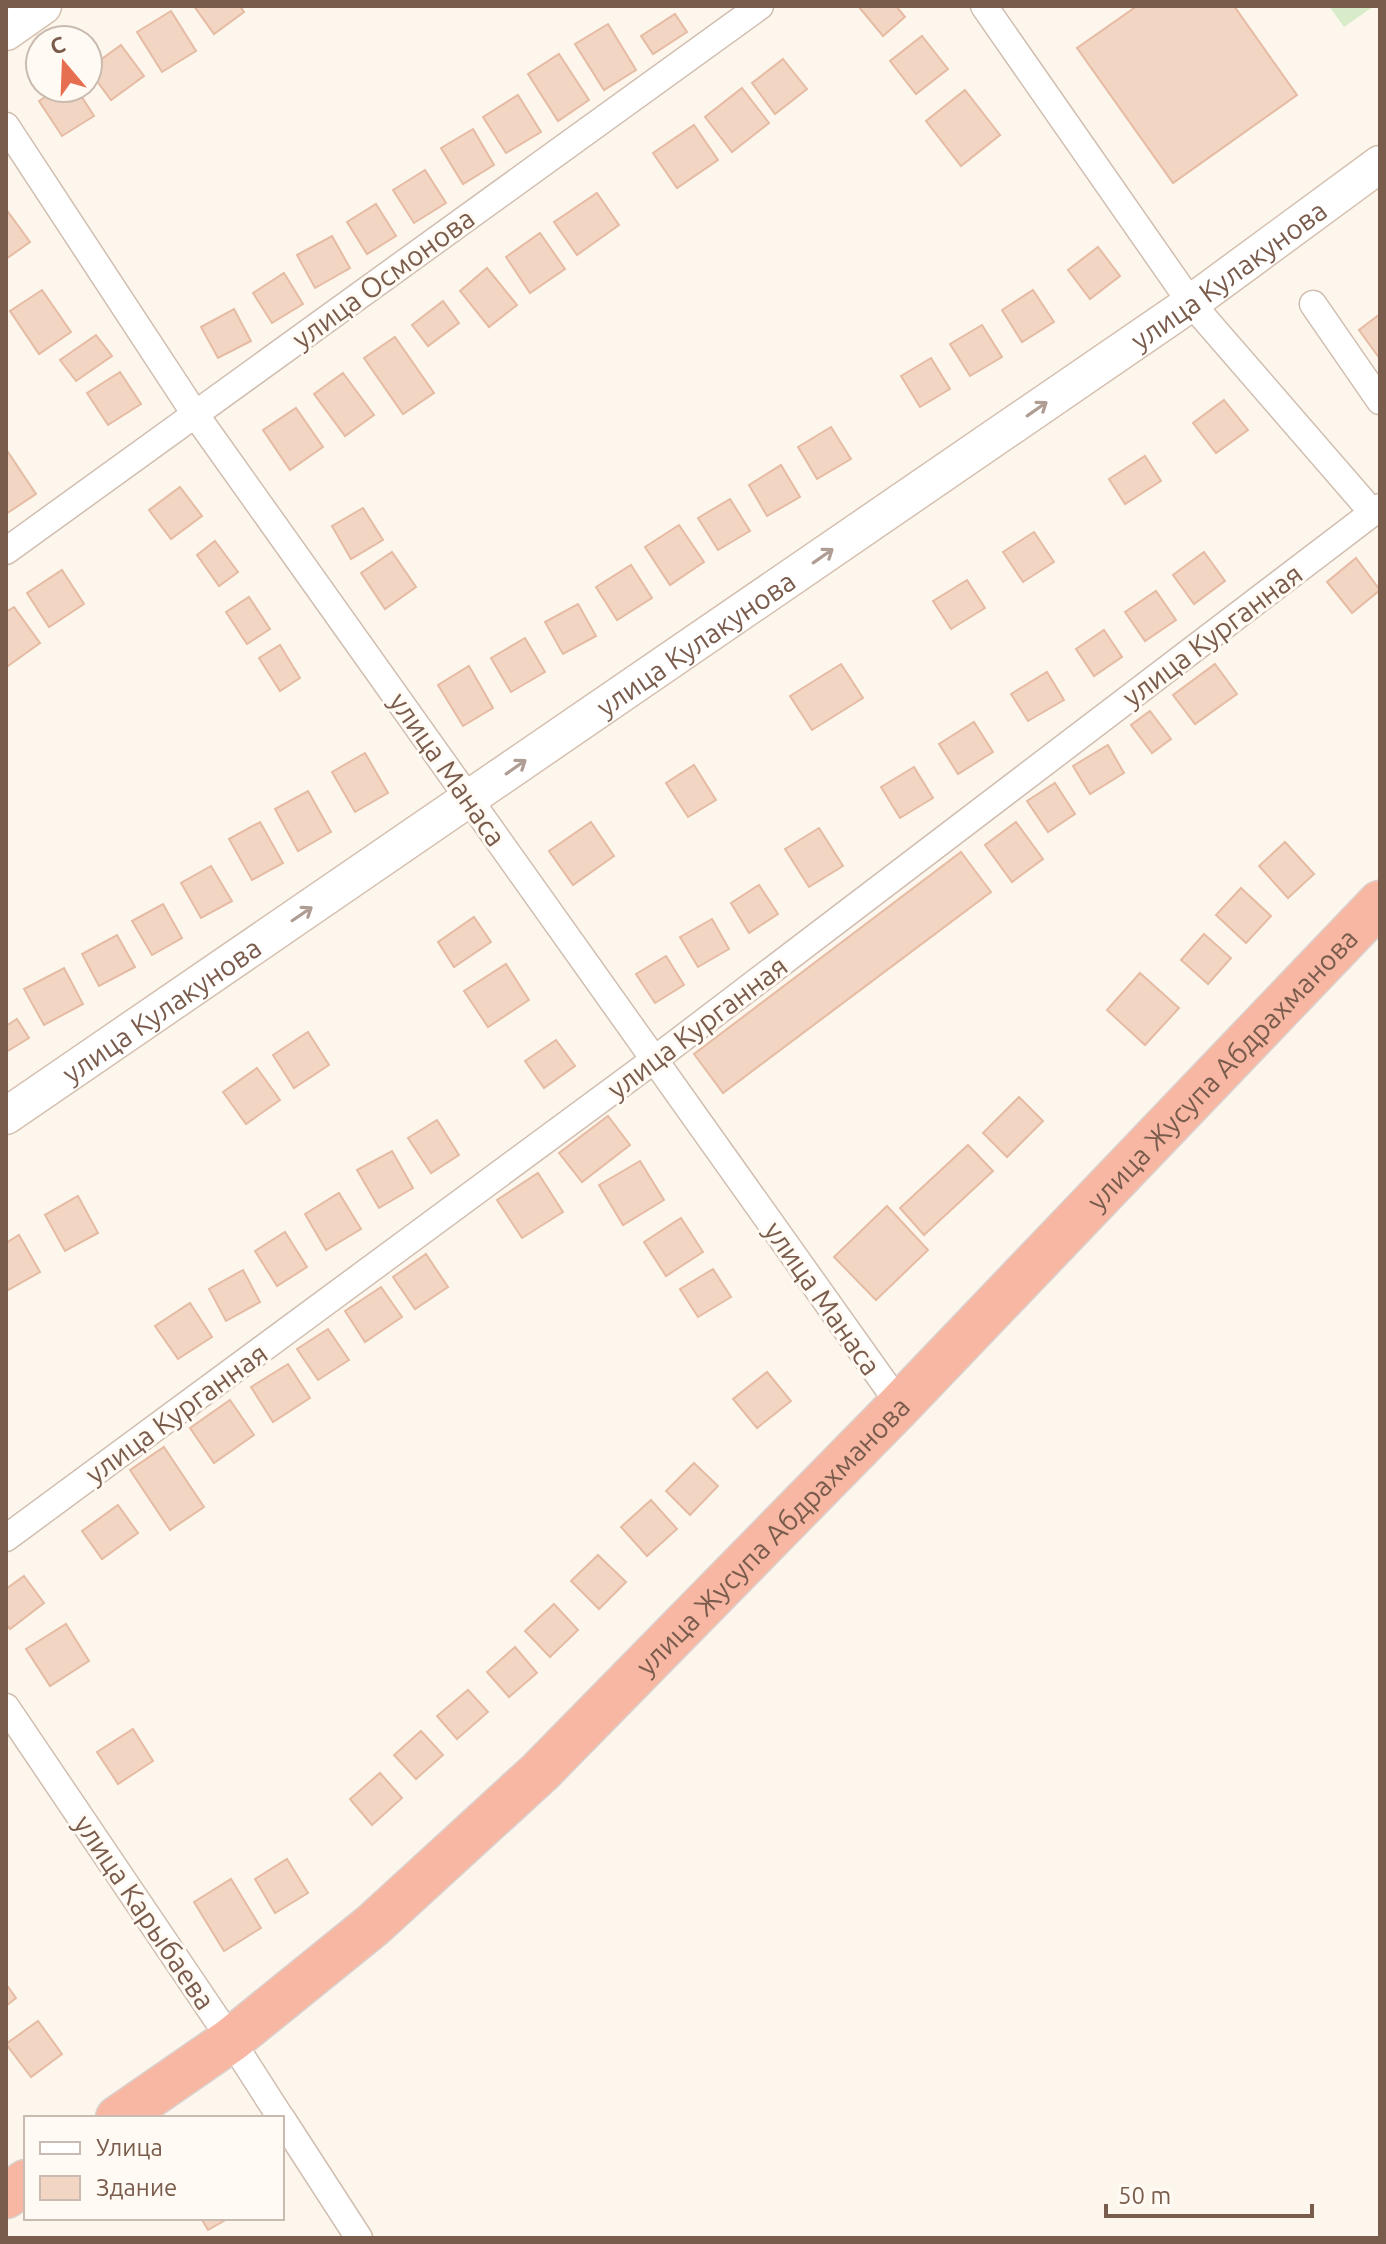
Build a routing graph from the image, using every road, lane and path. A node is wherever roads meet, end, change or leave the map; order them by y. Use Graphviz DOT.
graph roads {
  1 [pos="43,6"];
  2 [pos="760,6"];
  3 [pos="984,6"];
  4 [pos="6,32"];
  5 [pos="6,126"];
  6 [pos="1380,164"];
  7 [pos="1191,303"];
  8 [pos="1313,304"];
  9 [pos="1380,401"];
  10 [pos="195,414"];
  11 [pos="1376,510"];
  12 [pos="6,551"];
  13 [pos="469,799"];
  14 [pos="1380,903"];
  15 [pos="654,1060"];
  16 [pos="6,1116"];
  17 [pos="900,1405"];
  18 [pos="6,1538"];
  19 [pos="6,1707"];
  20 [pos="231,2040"];
  21 [pos="121,2116"];
  22 [pos="281,2116"];
  23 [pos="284,2121"];
  24 [pos="24,2183"];
  25 [pos="6,2196"];
  26 [pos="359,2238"];
  1 -- 4 [label="street"];
  2 -- 10 [label="street, улица Осмонова"];
  3 -- 7 [label="street"];
  5 -- 10 [label="street, улица Манаса"];
  6 -- 7 [label="street, улица Кулакунова"];
  7 -- 11 [label="street"];
  13 -- 7 [label="street, улица Кулакунова, one-way"];
  8 -- 9 [label="street"];
  10 -- 12 [label="street, улица Осмонова"];
  10 -- 13 [label="street, улица Манаса"];
  11 -- 15 [label="street, улица Курганная"];
  13 -- 15 [label="street, улица Манаса"];
  16 -- 13 [label="street, улица Кулакунова, one-way"];
  14 -- 17 [label="highway, улица Жусупа Абдрахманова"];
  15 -- 17 [label="street, улица Манаса"];
  15 -- 18 [label="street, улица Курганная"];
  17 -- 20 [label="highway, улица Жусупа Абдрахманова"];
  19 -- 20 [label="street, улица Карыбаева"];
  20 -- 21 [label="highway, улица Жусупа Абдрахманова"];
  20 -- 22 [label="street, улица Карыбаева"];
  23 -- 26 [label="street, улица Карыбаева"];
  24 -- 25 [label="highway"];
}
